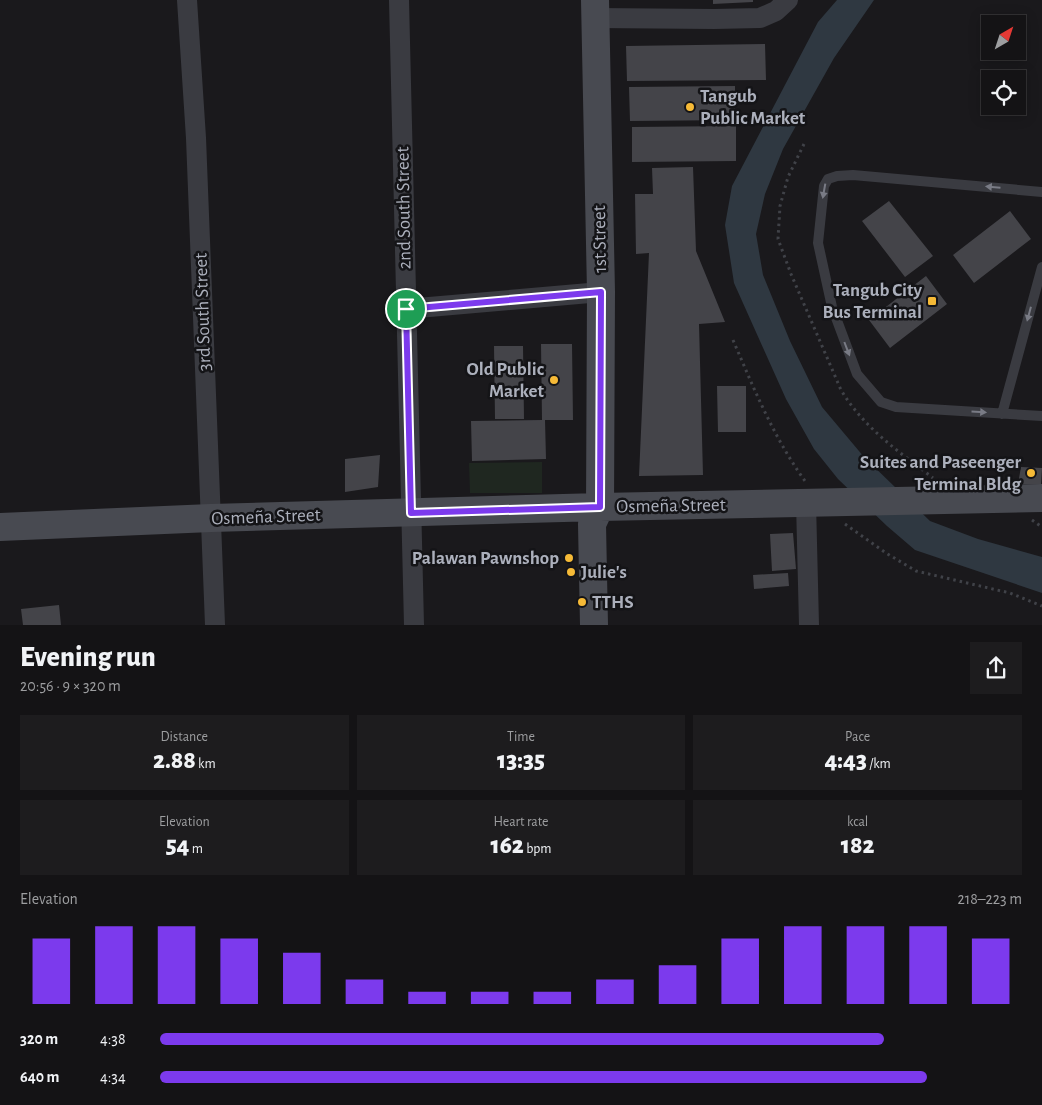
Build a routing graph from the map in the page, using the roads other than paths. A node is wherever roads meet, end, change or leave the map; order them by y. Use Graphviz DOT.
graph roads {
  1 [pos="187,0"];
  2 [pos="399,0"];
  3 [pos="788,0"];
  4 [pos="595,9"];
  5 [pos="1042,192"];
  6 [pos="1042,267"];
  7 [pos="601,292"];
  8 [pos="406,309"];
  9 [pos="1002,414"];
  10 [pos="1042,416"];
  11 [pos="1042,498"];
  12 [pos="821,502"];
  13 [pos="600,507"];
  14 [pos="411,513"];
  15 [pos="212,518"];
  16 [pos="0,527"];
  17 [pos="215,625"];
  18 [pos="414,625"];
  19 [pos="594,625"];
  20 [pos="612,625"];
  21 [pos="809,625"];
  1 -- 15 [label="street, 3rd South Street"];
  2 -- 8 [label="street, 2nd South Street"];
  3 -- 4 [label="street"];
  4 -- 7 [label="main road, 1st Street"];
  5 -- 9 [label="lane, one-way"];
  6 -- 9 [label="lane, one-way"];
  7 -- 8 [label="street"];
  7 -- 13 [label="main road, 1st Street"];
  8 -- 14 [label="street, 2nd South Street"];
  9 -- 10 [label="lane"];
  11 -- 12 [label="main road, Osmeña Street"];
  12 -- 13 [label="main road, Osmeña Street"];
  12 -- 21 [label="street"];
  13 -- 14 [label="main road, Osmeña Street"];
  13 -- 19 [label="main road, 1st Street"];
  13 -- 20 [label="main road, 1st Street"];
  14 -- 15 [label="main road, Osmeña Street"];
  14 -- 18 [label="street, 2nd South Street"];
  15 -- 16 [label="main road, Osmeña Street"];
  15 -- 17 [label="street, 3rd South Street"];
}
